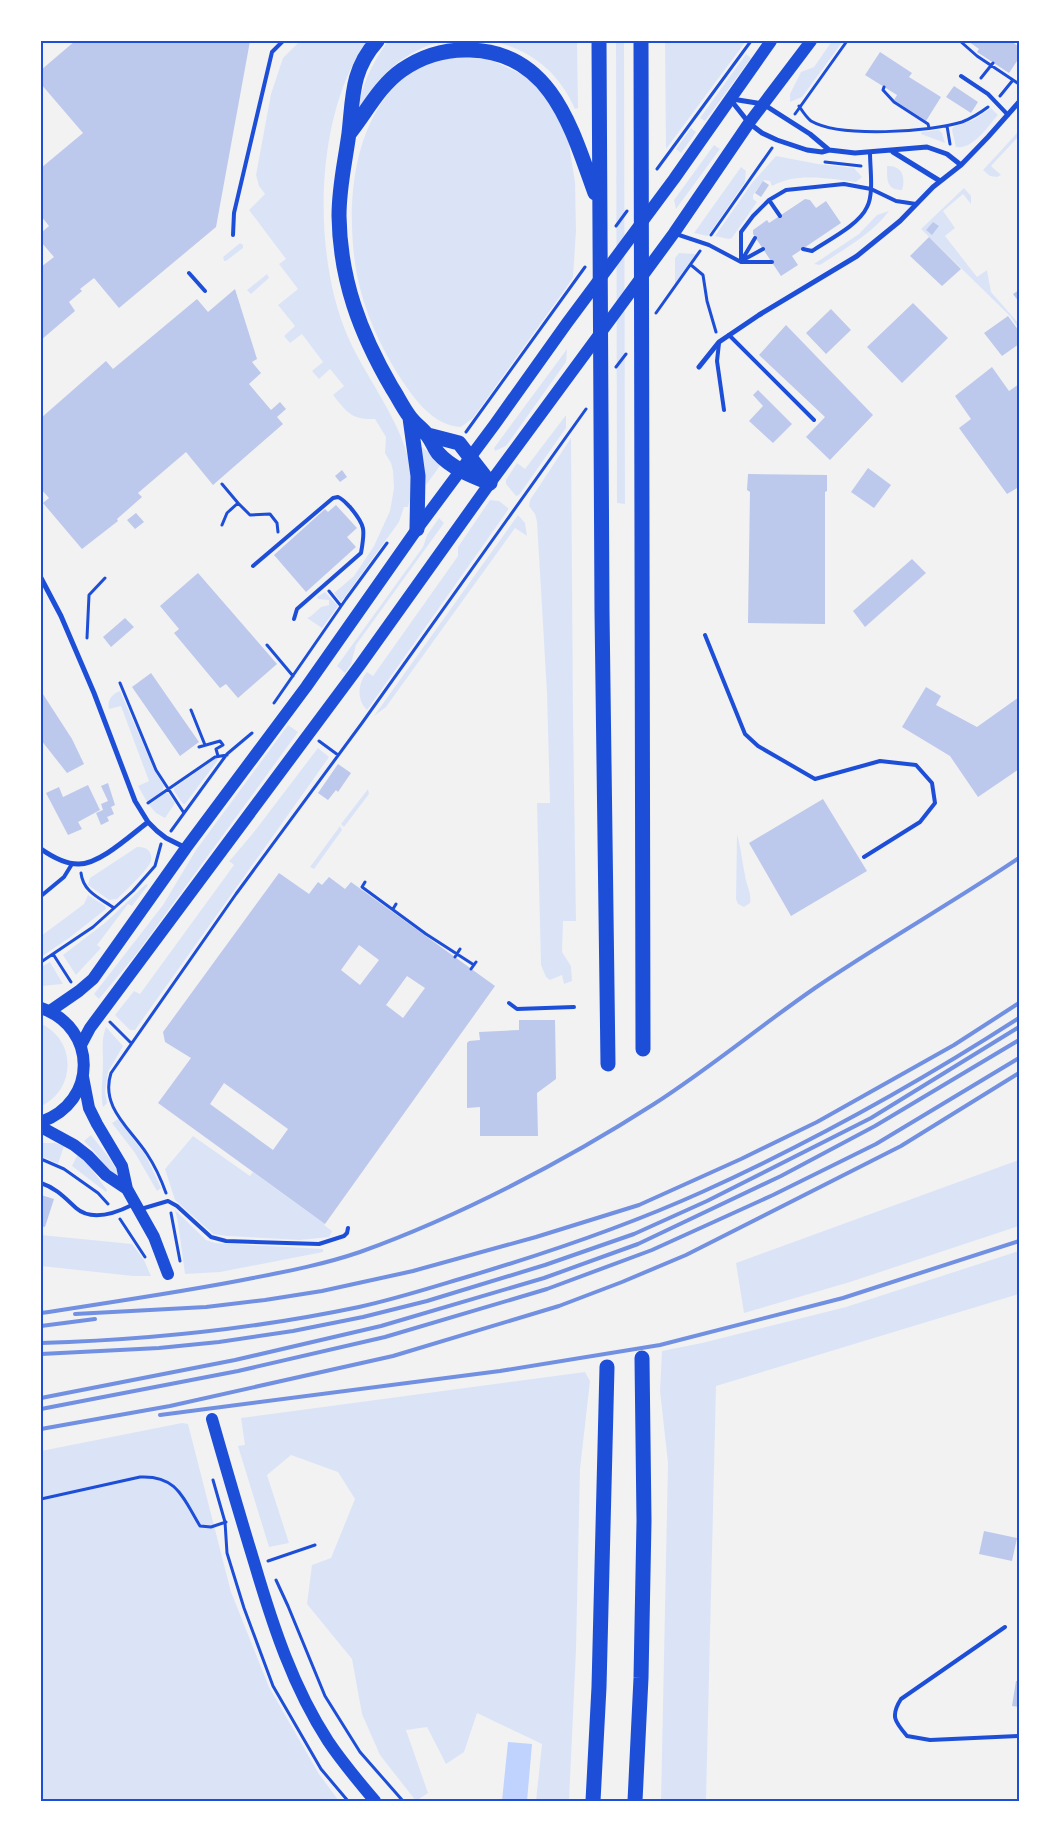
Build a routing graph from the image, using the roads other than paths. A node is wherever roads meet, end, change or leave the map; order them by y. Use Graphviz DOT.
graph roads {
  1 [pos="283,41"];
  2 [pos="377,41"];
  3 [pos="599,41"];
  4 [pos="641,41"];
  5 [pos="771,41"];
  6 [pos="811,41"];
  7 [pos="961,76"];
  8 [pos="730,99"];
  9 [pos="1019,102"];
  10 [pos="763,104"];
  11 [pos="1008,115"];
  12 [pos="749,123"];
  13 [pos="349,135"];
  14 [pos="829,150"];
  15 [pos="893,151"];
  16 [pos="870,153"];
  17 [pos="961,165"];
  18 [pos="940,181"];
  19 [pos="871,189"];
  20 [pos="770,200"];
  21 [pos="599,204"];
  22 [pos="916,204"];
  23 [pos="780,216"];
  24 [pos="674,233"];
  25 [pos="233,235"];
  26 [pos="756,238"];
  27 [pos="763,249"];
  28 [pos="803,249"];
  29 [pos="741,262"];
  30 [pos="772,262"];
  31 [pos="189,273"];
  32 [pos="205,291"];
  33 [pos="730,335"];
  34 [pos="719,342"];
  35 [pos="699,367"];
  36 [pos="724,410"];
  37 [pos="410,418"];
  38 [pos="814,420"];
  39 [pos="428,435"];
  40 [pos="471,457"];
  41 [pos="461,471"];
  42 [pos="490,484"];
  43 [pos="417,529"];
  44 [pos="253,566"];
  45 [pos="41,578"];
  46 [pos="294,619"];
  47 [pos="704,634"];
  48 [pos="148,822"];
  49 [pos="186,848"];
  50 [pos="41,849"];
  51 [pos="864,857"];
  52 [pos="72,864"];
  53 [pos="41,896"];
  54 [pos="509,1003"];
  55 [pos="574,1007"];
  56 [pos="46,1010"];
  57 [pos="81,1046"];
  58 [pos="643,1049"];
  59 [pos="608,1064"];
  60 [pos="83,1077"];
  61 [pos="41,1122"];
  62 [pos="41,1127"];
  63 [pos="41,1183"];
  64 [pos="126,1189"];
  65 [pos="137,1206"];
  66 [pos="348,1228"];
  67 [pos="168,1274"];
  68 [pos="642,1358"];
  69 [pos="607,1367"];
  70 [pos="212,1419"];
  71 [pos="1005,1627"];
  72 [pos="1019,1736"];
  73 [pos="375,1801"];
  74 [pos="593,1801"];
  75 [pos="635,1801"];
  1 -- 25 [label="lane"];
  2 -- 13 [label="highway"];
  3 -- 21 [label="highway"];
  4 -- 58 [label="highway"];
  5 -- 8 [label="main road"];
  6 -- 10 [label="main road"];
  7 -- 11 [label="lane"];
  8 -- 10 [label="street"];
  8 -- 12 [label="street"];
  8 -- 40 [label="main road"];
  9 -- 11 [label="street"];
  10 -- 12 [label="main road"];
  10 -- 14 [label="street"];
  11 -- 17 [label="street"];
  12 -- 14 [label="street"];
  12 -- 24 [label="main road"];
  13 -- 21 [label="highway"];
  13 -- 37 [label="highway"];
  14 -- 16 [label="street"];
  15 -- 16 [label="street"];
  15 -- 17 [label="street"];
  15 -- 18 [label="street"];
  16 -- 19 [label="lane"];
  17 -- 18 [label="street"];
  18 -- 22 [label="street"];
  19 -- 20 [label="lane"];
  19 -- 22 [label="lane"];
  19 -- 28 [label="lane"];
  20 -- 23 [label="lane"];
  20 -- 29 [label="lane"];
  21 -- 59 [label="highway"];
  22 -- 33 [label="street"];
  24 -- 29 [label="lane"];
  24 -- 42 [label="main road"];
  26 -- 29 [label="lane"];
  27 -- 29 [label="lane"];
  29 -- 30 [label="lane"];
  31 -- 32 [label="lane"];
  33 -- 34 [label="street"];
  33 -- 38 [label="lane"];
  34 -- 35 [label="street"];
  34 -- 36 [label="lane"];
  37 -- 39 [label="highway"];
  37 -- 43 [label="highway"];
  39 -- 40 [label="highway"];
  39 -- 41 [label="highway"];
  40 -- 41 [label="main road"];
  40 -- 42 [label="highway"];
  41 -- 42 [label="highway"];
  41 -- 43 [label="main road"];
  42 -- 57 [label="main road"];
  43 -- 49 [label="main road"];
  44 -- 46 [label="lane"];
  45 -- 48 [label="street"];
  47 -- 51 [label="lane"];
  48 -- 49 [label="street"];
  48 -- 52 [label="street"];
  49 -- 56 [label="main road"];
  50 -- 52 [label="street"];
  52 -- 53 [label="lane"];
  54 -- 55 [label="lane"];
  56 -- 57 [label="main road"];
  57 -- 60 [label="main road"];
  60 -- 61 [label="main road"];
  60 -- 64 [label="main road"];
  62 -- 64 [label="main road"];
  63 -- 65 [label="lane"];
  64 -- 65 [label="main road"];
  65 -- 66 [label="lane"];
  65 -- 67 [label="main road"];
  68 -- 75 [label="highway"];
  69 -- 74 [label="highway"];
  70 -- 73 [label="main road"];
  71 -- 72 [label="lane"];
}
